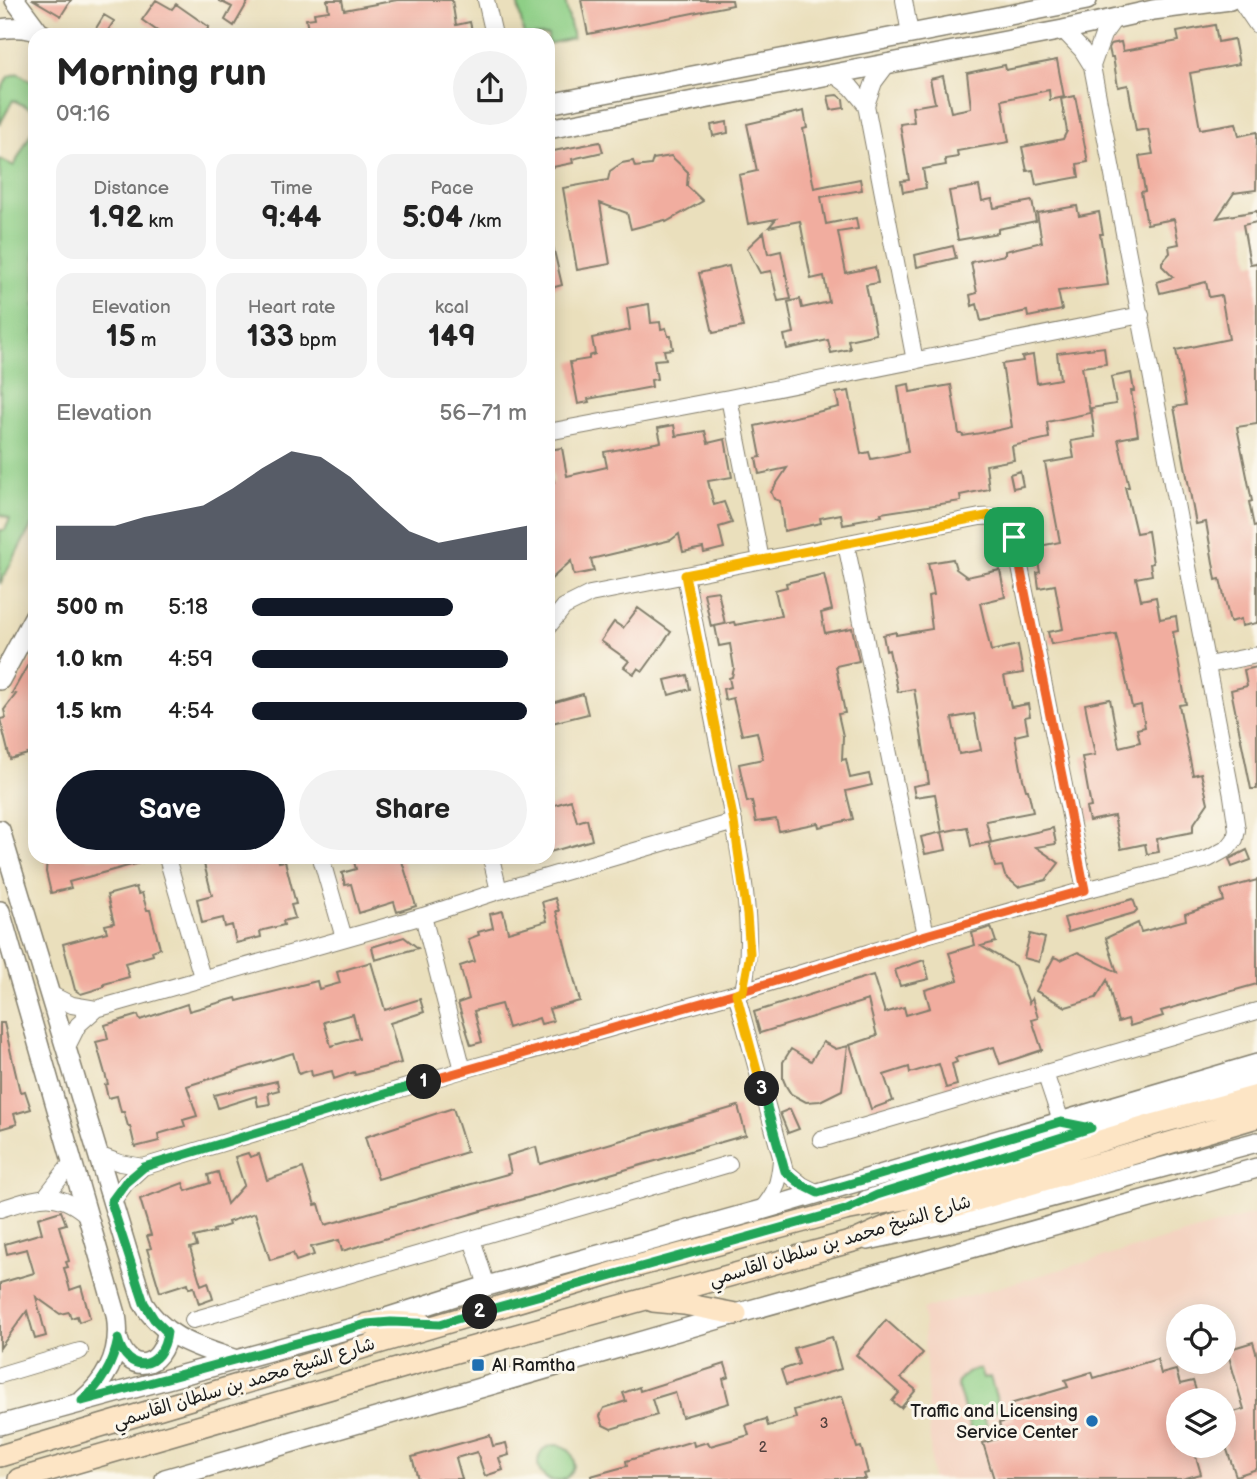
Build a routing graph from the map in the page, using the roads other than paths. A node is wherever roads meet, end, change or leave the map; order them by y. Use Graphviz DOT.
graph roads {
  1 [pos="15,0"];
  2 [pos="486,0"];
  3 [pos="904,0"];
  4 [pos="1230,0"];
  5 [pos="1240,0"];
  6 [pos="1247,0"];
  7 [pos="1081,1"];
  8 [pos="1257,2"];
  9 [pos="1180,3"];
  10 [pos="1116,17"];
  11 [pos="1257,25"];
  12 [pos="37,28"];
  13 [pos="492,28"];
  14 [pos="0,29"];
  15 [pos="28,30"];
  16 [pos="1063,30"];
  17 [pos="911,34"];
  18 [pos="889,62"];
  19 [pos="1092,66"];
  20 [pos="832,73"];
  21 [pos="555,103"];
  22 [pos="866,105"];
  23 [pos="555,128"];
  24 [pos="1140,315"];
  25 [pos="915,361"];
  26 [pos="729,398"];
  27 [pos="555,431"];
  28 [pos="846,544"];
  29 [pos="761,560"];
  30 [pos="685,575"];
  31 [pos="555,618"];
  32 [pos="28,628"];
  33 [pos="1257,655"];
  34 [pos="1208,665"];
  35 [pos="0,680"];
  36 [pos="734,822"];
  37 [pos="0,830"];
  38 [pos="169,864"];
  39 [pos="323,864"];
  40 [pos="492,864"];
  41 [pos="1085,890"];
  42 [pos="499,891"];
  43 [pos="0,911"];
  44 [pos="423,916"];
  45 [pos="926,935"];
  46 [pos="344,938"];
  47 [pos="202,977"];
  48 [pos="740,992"];
  49 [pos="50,994"];
  50 [pos="96,1009"];
  51 [pos="1257,1011"];
  52 [pos="67,1047"];
  53 [pos="1257,1064"];
  54 [pos="463,1070"];
  55 [pos="1045,1073"];
  56 [pos="1257,1079"];
  57 [pos="1257,1096"];
  58 [pos="1257,1117"];
  59 [pos="1061,1122"];
  60 [pos="1091,1128"];
  61 [pos="821,1139"];
  62 [pos="1257,1142"];
  63 [pos="1229,1148"];
  64 [pos="98,1155"];
  65 [pos="781,1160"];
  66 [pos="73,1161"];
  67 [pos="729,1164"];
  68 [pos="144,1167"];
  69 [pos="1257,1168"];
  70 [pos="1208,1181"];
  71 [pos="818,1193"];
  72 [pos="46,1196"];
  73 [pos="111,1202"];
  74 [pos="0,1209"];
  75 [pos="761,1210"];
  76 [pos="845,1210"];
  77 [pos="89,1217"];
  78 [pos="472,1239"];
  79 [pos="857,1240"];
  80 [pos="487,1286"];
  81 [pos="633,1301"];
  82 [pos="736,1314"];
  83 [pos="193,1320"];
  84 [pos="367,1324"];
  85 [pos="440,1324"];
  86 [pos="167,1332"];
  87 [pos="118,1339"];
  88 [pos="80,1351"];
  89 [pos="236,1360"];
  90 [pos="0,1375"];
  91 [pos="82,1401"];
  92 [pos="0,1425"];
  93 [pos="0,1456"];
  94 [pos="74,1470"];
  95 [pos="30,1478"];
  96 [pos="165,1479"];
  1 -- 12 [label="street"];
  2 -- 13 [label="street"];
  3 -- 17 [label="street"];
  4 -- 9 [label="street"];
  5 -- 11 [label="street"];
  6 -- 8 [label="street"];
  7 -- 17 [label="street"];
  9 -- 10 [label="street"];
  10 -- 16 [label="street"];
  10 -- 19 [label="street"];
  14 -- 15 [label="street"];
  16 -- 18 [label="street"];
  16 -- 19 [label="street"];
  17 -- 21 [label="street"];
  18 -- 20 [label="street"];
  18 -- 22 [label="street"];
  19 -- 24 [label="street"];
  20 -- 22 [label="street"];
  20 -- 23 [label="street"];
  22 -- 25 [label="street"];
  24 -- 25 [label="street"];
  24 -- 34 [label="street"];
  25 -- 26 [label="street"];
  26 -- 27 [label="street"];
  26 -- 29 [label="street"];
  28 -- 29 [label="street"];
  28 -- 41 [label="street"];
  28 -- 45 [label="street"];
  29 -- 30 [label="street"];
  30 -- 31 [label="street"];
  30 -- 36 [label="street"];
  32 -- 35 [label="street"];
  33 -- 34 [label="street"];
  34 -- 41 [label="street"];
  36 -- 42 [label="street"];
  36 -- 48 [label="street"];
  37 -- 49 [label="street"];
  38 -- 47 [label="street"];
  39 -- 46 [label="street"];
  40 -- 42 [label="street"];
  41 -- 45 [label="street"];
  42 -- 44 [label="street"];
  43 -- 66 [label="street"];
  44 -- 46 [label="street"];
  44 -- 54 [label="street"];
  45 -- 48 [label="street"];
  46 -- 47 [label="street"];
  47 -- 50 [label="street"];
  48 -- 54 [label="street"];
  48 -- 65 [label="street"];
  49 -- 50 [label="street"];
  49 -- 52 [label="street"];
  50 -- 52 [label="street"];
  51 -- 55 [label="street"];
  52 -- 64 [label="street"];
  53 -- 59 [label="street"];
  54 -- 68 [label="street"];
  55 -- 59 [label="street"];
  55 -- 61 [label="street"];
  56 -- 60 [label="street"];
  57 -- 76 [label="main road, شارع الشيخ محمد بن سلطان القاسمي"];
  58 -- 79 [label="main road, شارع الشيخ محمد بن سلطان القاسمي"];
  59 -- 60 [label="street"];
  59 -- 71 [label="street"];
  60 -- 76 [label="street"];
  62 -- 63 [label="street"];
  63 -- 70 [label="street"];
  63 -- 79 [label="street"];
  64 -- 68 [label="street"];
  64 -- 73 [label="street"];
  65 -- 71 [label="street"];
  65 -- 75 [label="street"];
  66 -- 72 [label="street"];
  66 -- 77 [label="street"];
  67 -- 78 [label="street"];
  68 -- 73 [label="street"];
  69 -- 70 [label="street"];
  70 -- 82 [label="street"];
  71 -- 75 [label="street"];
  72 -- 74 [label="street"];
  72 -- 77 [label="street"];
  73 -- 86 [label="street"];
  75 -- 80 [label="street"];
  76 -- 85 [label="main road, شارع الشيخ محمد بن سلطان القاسمي"];
  77 -- 87 [label="street"];
  78 -- 80 [label="street"];
  78 -- 83 [label="street"];
  79 -- 81 [label="main road, شارع الشيخ محمد بن سلطان القاسمي"];
  80 -- 84 [label="street"];
  81 -- 82 [label="main road"];
  81 -- 94 [label="main road, شارع الشيخ محمد بن سلطان القاسمي"];
  82 -- 96 [label="street"];
  84 -- 85 [label="main road"];
  84 -- 89 [label="street"];
  85 -- 93 [label="main road, شارع الشيخ محمد بن سلطان القاسمي"];
  86 -- 87 [label="street"];
  86 -- 89 [label="street"];
  87 -- 91 [label="street"];
  88 -- 90 [label="street"];
  89 -- 91 [label="street"];
  91 -- 92 [label="street"];
  94 -- 95 [label="main road, شارع الشيخ محمد بن سلطان القاسمي"];
}
